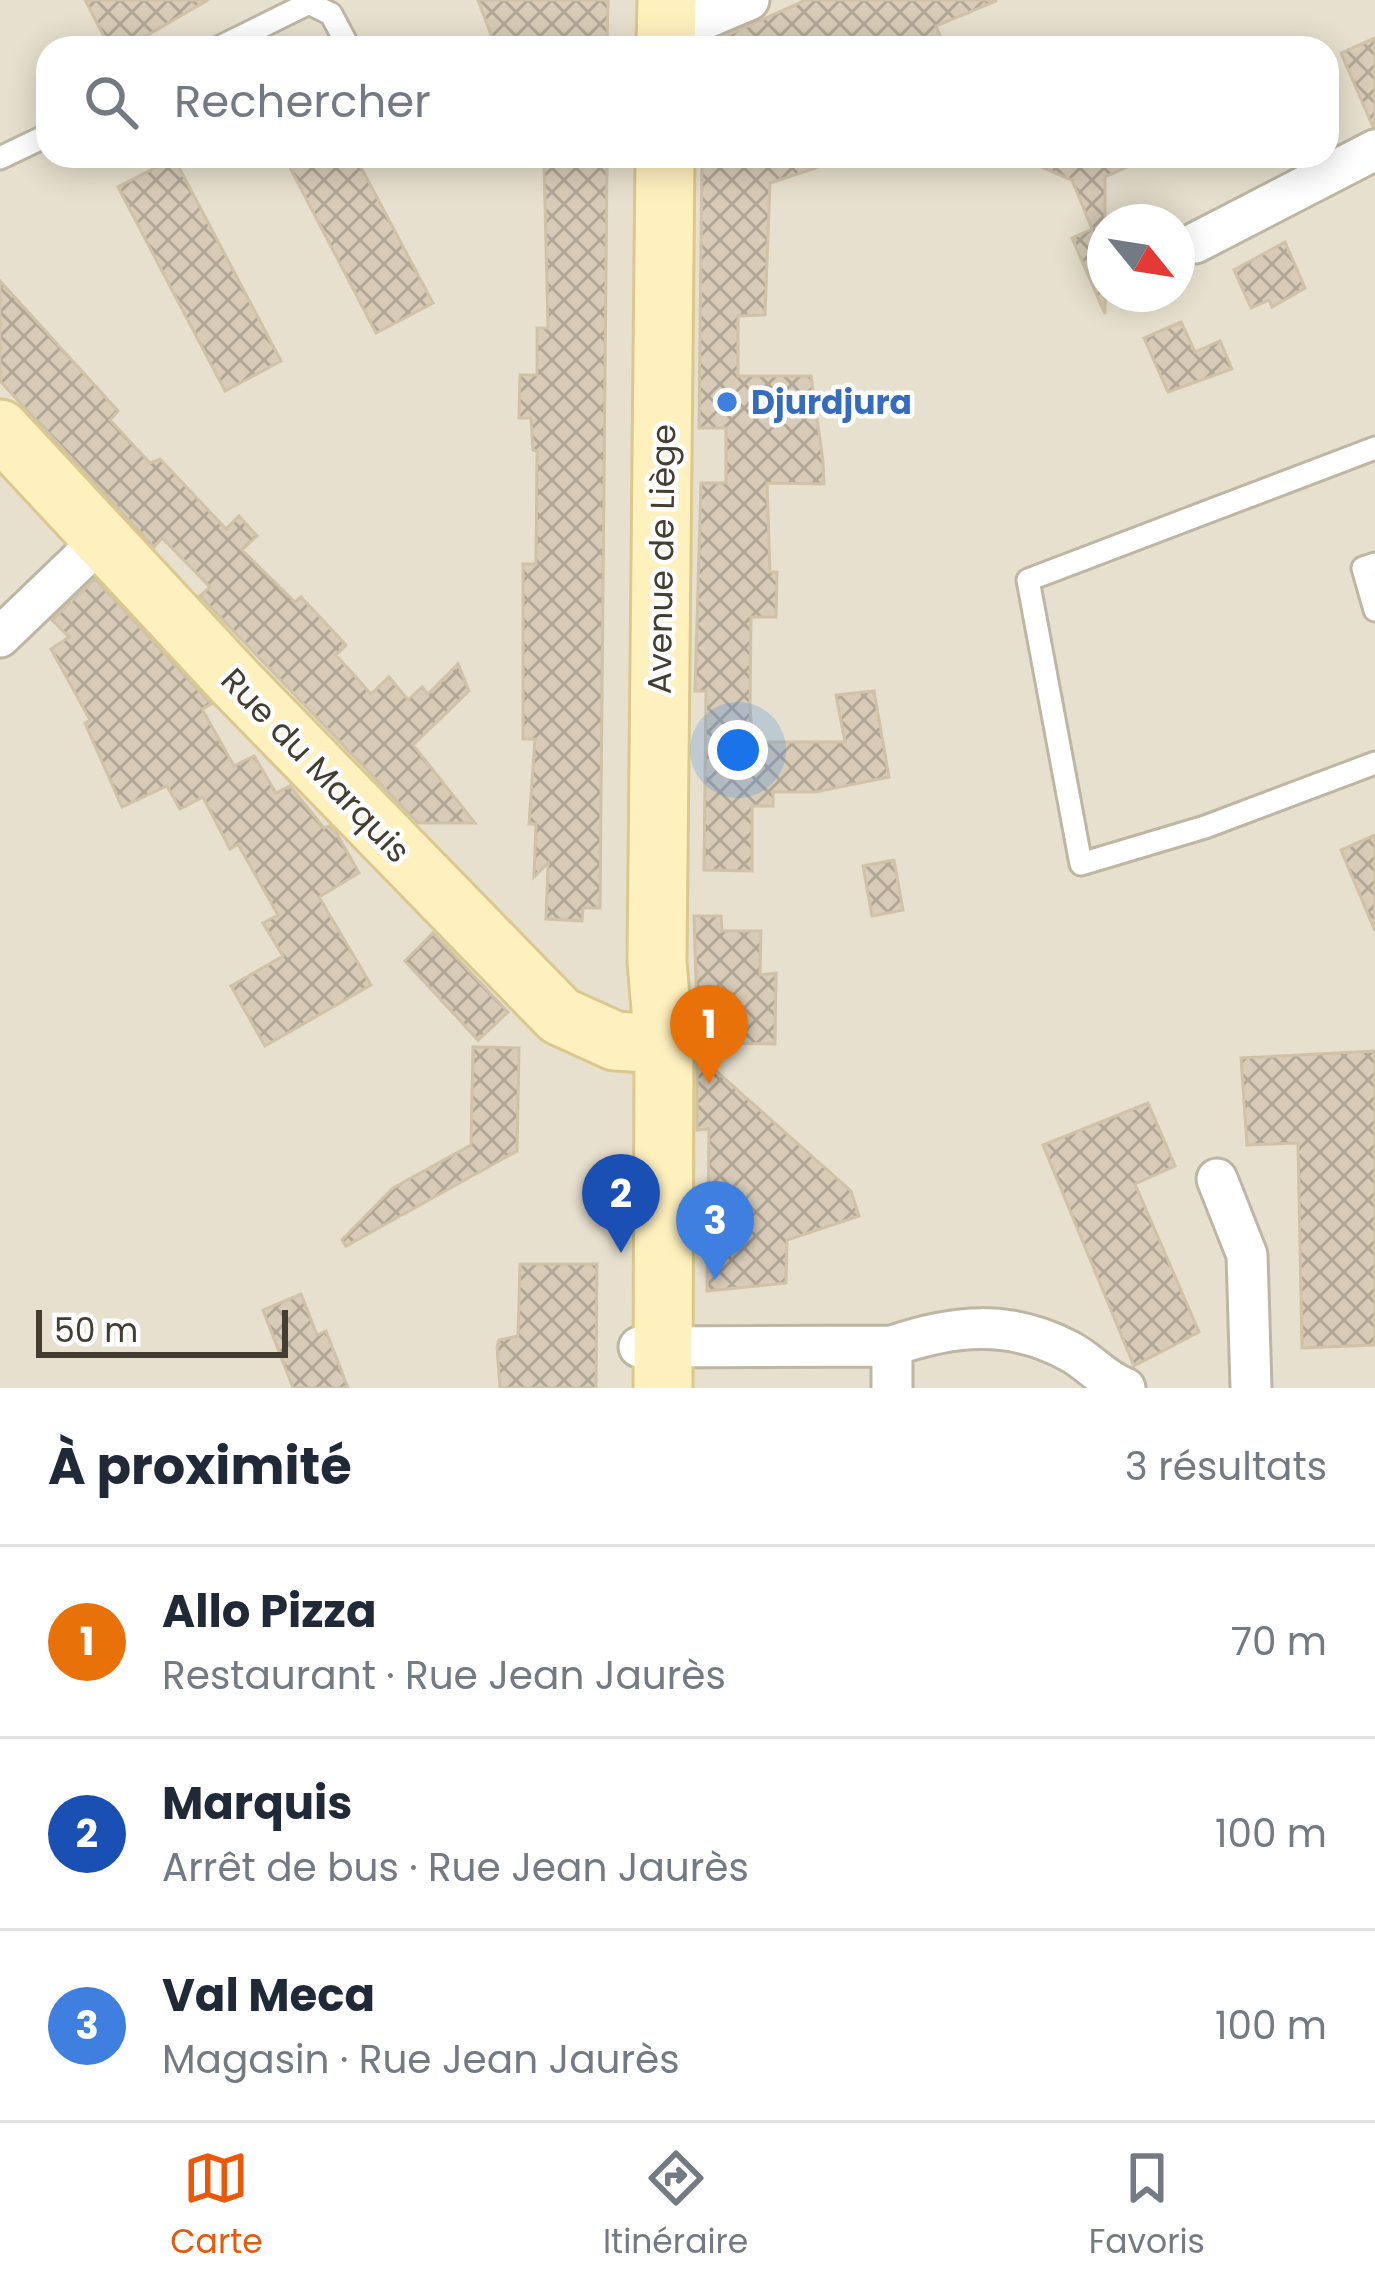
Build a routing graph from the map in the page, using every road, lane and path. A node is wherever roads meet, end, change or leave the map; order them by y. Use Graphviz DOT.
graph roads {
  1 [pos="749,0"];
  2 [pos="667,23"];
  3 [pos="242,36"];
  4 [pos="343,36"];
  5 [pos="36,140"];
  6 [pos="1375,150"];
  7 [pos="0,158"];
  8 [pos="665,168"];
  9 [pos="1195,243"];
  10 [pos="0,429"];
  11 [pos="1375,448"];
  12 [pos="103,538"];
  13 [pos="1375,564"];
  14 [pos="1375,610"];
  15 [pos="0,637"];
  16 [pos="1375,764"];
  17 [pos="651,1047"];
  18 [pos="1216,1179"];
  19 [pos="892,1346"];
  20 [pos="650,1368"];
  21 [pos="892,1388"];
  22 [pos="1125,1388"];
  23 [pos="1251,1388"];
  1 -- 2 [label="street"];
  3 -- 4 [label="lane"];
  5 -- 7 [label="lane"];
  6 -- 9 [label="street"];
  8 -- 17 [label="main road, Avenue de Liège"];
  10 -- 12 [label="main road, Rue du Marquis"];
  11 -- 16 [label="lane"];
  12 -- 15 [label="street"];
  12 -- 17 [label="main road, Rue du Marquis"];
  13 -- 14 [label="lane"];
  17 -- 20 [label="main road, Avenue de Liège"];
  18 -- 23 [label="street"];
  19 -- 20 [label="street"];
  19 -- 21 [label="street"];
  19 -- 22 [label="street"];
}
